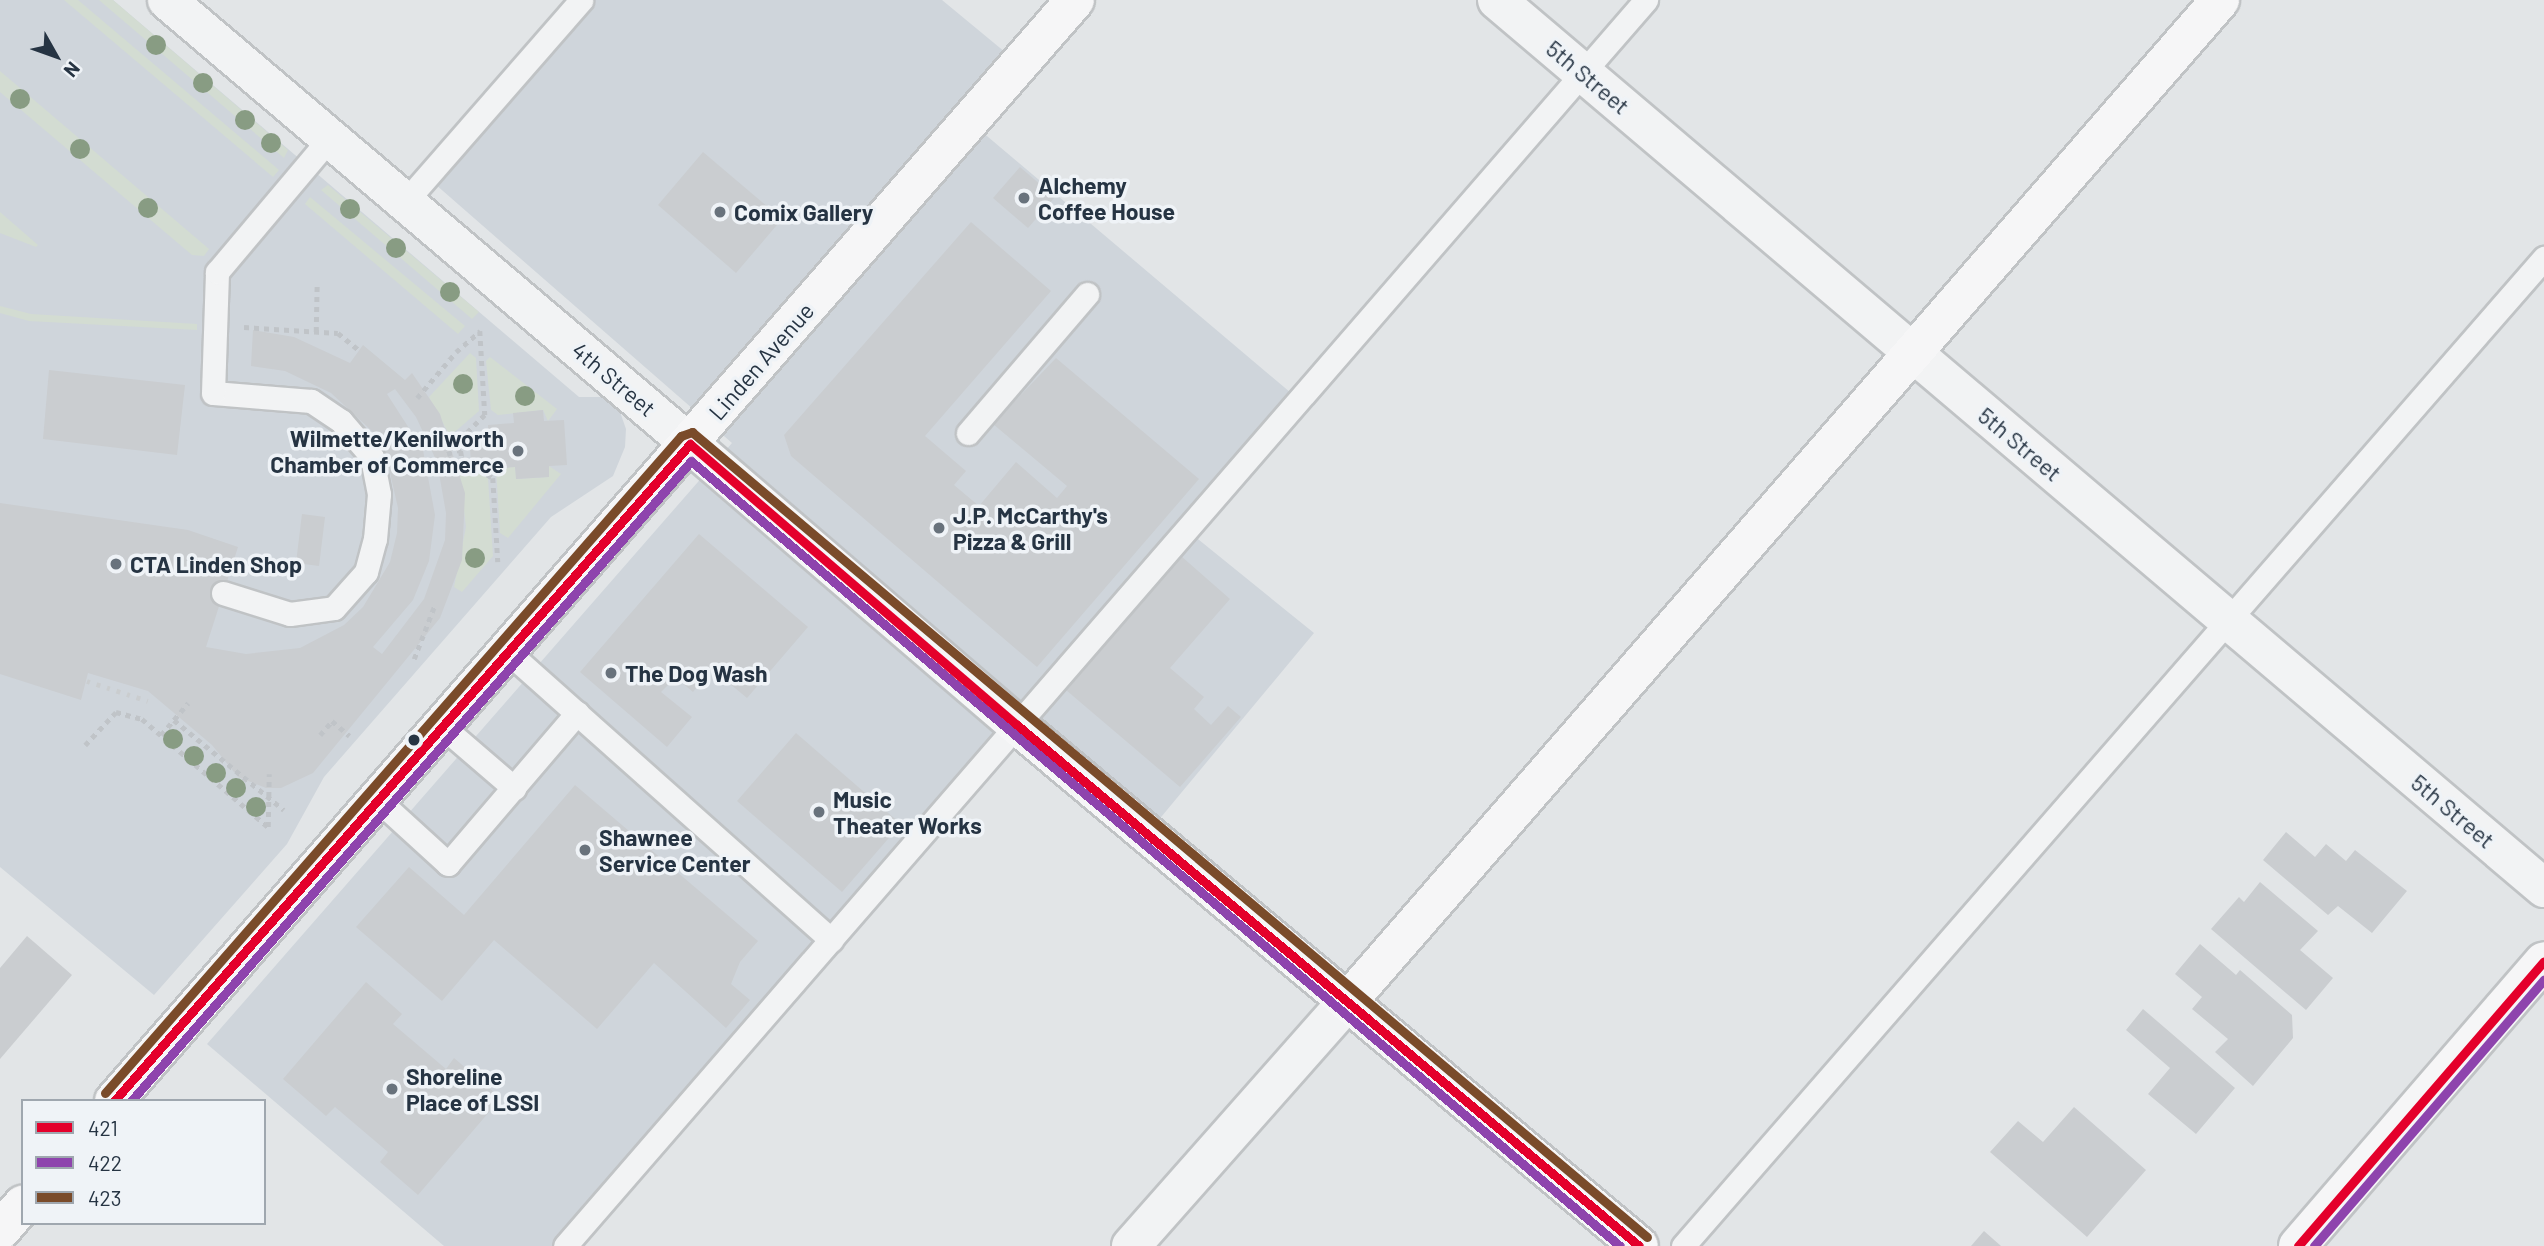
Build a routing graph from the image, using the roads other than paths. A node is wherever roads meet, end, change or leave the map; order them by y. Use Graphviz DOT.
graph roads {
  1 [pos="167,0"];
  2 [pos="581,0"];
  3 [pos="1075,0"];
  4 [pos="1497,0"];
  5 [pos="1646,0"];
  6 [pos="2220,0"];
  7 [pos="1583,73"];
  8 [pos="330,138"];
  9 [pos="405,202"];
  10 [pos="2544,258"];
  11 [pos="1087,294"];
  12 [pos="1913,353"];
  13 [pos="968,433"];
  14 [pos="690,444"];
  15 [pos="223,593"];
  16 [pos="2227,619"];
  17 [pos="508,652"];
  18 [pos="577,713"];
  19 [pos="1017,725"];
  20 [pos="443,727"];
  21 [pos="514,788"];
  22 [pos="378,800"];
  23 [pos="2544,888"];
  24 [pos="831,940"];
  25 [pos="2544,961"];
  26 [pos="1349,1000"];
  27 [pos="116,1099"];
  28 [pos="21,1207"];
  29 [pos="0,1231"];
  30 [pos="565,1246"];
  31 [pos="1131,1246"];
  32 [pos="1639,1246"];
  33 [pos="1683,1246"];
  34 [pos="2298,1246"];
  1 -- 8 [label="street, 4th Street"];
  2 -- 9 [label="lane"];
  3 -- 14 [label="street, Linden Avenue"];
  4 -- 7 [label="street, 5th Street"];
  5 -- 7 [label="lane"];
  6 -- 12 [label="street"];
  7 -- 12 [label="street, 5th Street"];
  7 -- 19 [label="lane"];
  8 -- 9 [label="street, 4th Street"];
  8 -- 15 [label="lane"];
  9 -- 14 [label="street, 4th Street"];
  10 -- 16 [label="lane"];
  11 -- 13 [label="lane"];
  12 -- 16 [label="street, 5th Street"];
  12 -- 26 [label="street"];
  14 -- 17 [label="street, Linden Avenue"];
  14 -- 19 [label="street, 4th Street"];
  16 -- 23 [label="street, 5th Street"];
  16 -- 33 [label="lane"];
  17 -- 18 [label="lane"];
  17 -- 20 [label="street, Linden Avenue"];
  18 -- 21 [label="lane"];
  18 -- 24 [label="lane"];
  19 -- 24 [label="lane"];
  19 -- 26 [label="street, 4th Street"];
  20 -- 21 [label="lane"];
  20 -- 22 [label="street, Linden Avenue"];
  21 -- 22 [label="lane"];
  22 -- 27 [label="street, Linden Avenue"];
  24 -- 30 [label="lane"];
  25 -- 34 [label="street"];
  26 -- 31 [label="street"];
  26 -- 32 [label="street, 4th Street"];
  28 -- 29 [label="street"];
}
